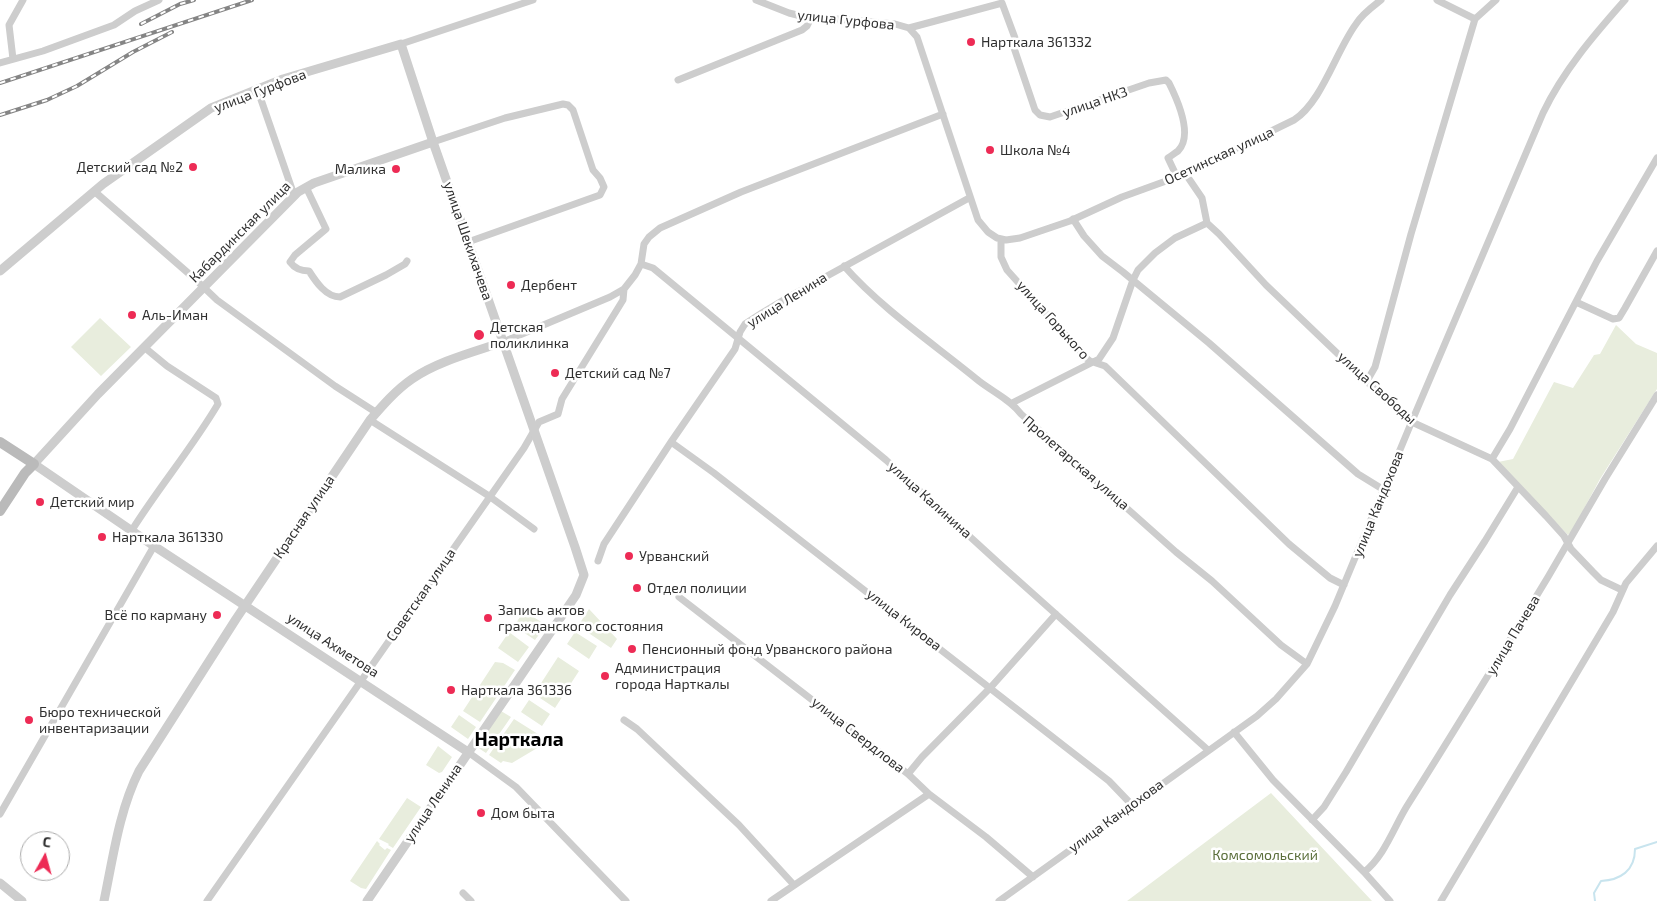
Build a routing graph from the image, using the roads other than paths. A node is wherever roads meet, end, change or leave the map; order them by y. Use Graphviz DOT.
graph roads {
  1 [pos="23,0"];
  2 [pos="159,0"];
  3 [pos="533,0"];
  4 [pos="756,0"];
  5 [pos="1381,0"];
  6 [pos="1437,0"];
  7 [pos="1496,0"];
  8 [pos="1626,0"];
  9 [pos="811,18"];
  10 [pos="1475,18"];
  11 [pos="909,28"];
  12 [pos="401,44"];
  13 [pos="13,59"];
  14 [pos="0,63"];
  15 [pos="678,80"];
  16 [pos="257,88"];
  17 [pos="943,114"];
  18 [pos="433,142"];
  19 [pos="1657,158"];
  20 [pos="1185,173"];
  21 [pos="1176,177"];
  22 [pos="306,187"];
  23 [pos="94,191"];
  24 [pos="294,195"];
  25 [pos="970,198"];
  26 [pos="1074,219"];
  27 [pos="1207,223"];
  28 [pos="1002,240"];
  29 [pos="468,242"];
  30 [pos="1657,251"];
  31 [pos="407,261"];
  32 [pos="641,264"];
  33 [pos="844,266"];
  34 [pos="0,271"];
  35 [pos="1133,280"];
  36 [pos="203,288"];
  37 [pos="624,289"];
  38 [pos="1576,302"];
  39 [pos="738,338"];
  40 [pos="503,342"];
  41 [pos="144,347"];
  42 [pos="1094,363"];
  43 [pos="1367,381"];
  44 [pos="1657,395"];
  45 [pos="1012,403"];
  46 [pos="377,413"];
  47 [pos="370,420"];
  48 [pos="1412,421"];
  49 [pos="534,431"];
  50 [pos="0,442"];
  51 [pos="671,442"];
  52 [pos="1492,459"];
  53 [pos="34,464"];
  54 [pos="1518,486"];
  55 [pos="1384,490"];
  56 [pos="489,496"];
  57 [pos="0,511"];
  58 [pos="534,529"];
  59 [pos="132,530"];
  60 [pos="1568,543"];
  61 [pos="154,546"];
  62 [pos="1657,546"];
  63 [pos="598,561"];
  64 [pos="583,580"];
  65 [pos="1344,585"];
  66 [pos="1622,590"];
  67 [pos="679,597"];
  68 [pos="245,604"];
  69 [pos="1056,614"];
  70 [pos="1307,664"];
  71 [pos="361,680"];
  72 [pos="991,687"];
  73 [pos="624,720"];
  74 [pos="1234,732"];
  75 [pos="1208,750"];
  76 [pos="468,752"];
  77 [pos="908,774"];
  78 [pos="929,794"];
  79 [pos="1132,805"];
  80 [pos="0,814"];
  81 [pos="1312,820"];
  82 [pos="1364,872"];
  83 [pos="1033,877"];
  84 [pos="0,883"];
  85 [pos="794,886"];
  86 [pos="462,893"];
  87 [pos="22,901"];
  88 [pos="104,901"];
  89 [pos="207,901"];
  90 [pos="367,901"];
  91 [pos="471,901"];
  92 [pos="626,901"];
  93 [pos="771,901"];
  94 [pos="999,901"];
  95 [pos="1390,901"];
  96 [pos="1440,901"];
  1 -- 13 [label="street"];
  2 -- 13 [label="street"];
  3 -- 12 [label="street, улица Гурфова"];
  4 -- 9 [label="street, улица Гурфова"];
  5 -- 20 [label="street, Осетинская улица"];
  6 -- 10 [label="street"];
  7 -- 10 [label="street"];
  8 -- 48 [label="street, улица Кандохова"];
  9 -- 11 [label="street, улица Гурфова"];
  9 -- 15 [label="street"];
  10 -- 43 [label="street"];
  11 -- 17 [label="street"];
  11 -- 21 [label="street, улица НКЗ"];
  12 -- 16 [label="street, улица Гурфова"];
  12 -- 18 [label="street, улица Шекихачева"];
  13 -- 14 [label="street"];
  16 -- 23 [label="street, улица Гурфова"];
  16 -- 24 [label="street"];
  17 -- 25 [label="street"];
  17 -- 32 [label="street"];
  18 -- 22 [label="street, Кабардинская улица"];
  18 -- 29 [label="street, улица Шекихачева"];
  18 -- 29 [label="street, Кабардинская улица"];
  19 -- 38 [label="street"];
  20 -- 21 [label="street, Осетинская улица"];
  20 -- 27 [label="street"];
  21 -- 26 [label="street, Осетинская улица"];
  22 -- 24 [label="street, Кабардинская улица"];
  22 -- 31 [label="street"];
  23 -- 34 [label="street, улица Гурфова"];
  23 -- 36 [label="street"];
  24 -- 36 [label="street, Кабардинская улица"];
  25 -- 28 [label="street"];
  25 -- 33 [label="street, улица Ленина"];
  26 -- 28 [label="street, Осетинская улица"];
  26 -- 35 [label="street"];
  27 -- 35 [label="street"];
  27 -- 43 [label="street, улица Свободы"];
  28 -- 42 [label="street, улица Горького"];
  29 -- 40 [label="street, улица Шекихачева"];
  30 -- 38 [label="street"];
  32 -- 37 [label="street, Красная улица"];
  32 -- 39 [label="street, улица Калинина"];
  33 -- 39 [label="street, улица Ленина"];
  33 -- 45 [label="street, Пролетарская улица"];
  35 -- 42 [label="street"];
  35 -- 55 [label="street"];
  36 -- 41 [label="street, Кабардинская улица"];
  36 -- 46 [label="street"];
  37 -- 40 [label="street, Красная улица"];
  37 -- 49 [label="street, Советская улица"];
  38 -- 52 [label="street"];
  39 -- 51 [label="street, улица Ленина"];
  39 -- 69 [label="street, улица Калинина"];
  40 -- 46 [label="street, Красная улица"];
  40 -- 49 [label="street, улица Шекихачева"];
  41 -- 53 [label="street, Кабардинская улица"];
  41 -- 59 [label="street"];
  42 -- 45 [label="street"];
  42 -- 65 [label="street, улица Горького"];
  43 -- 48 [label="street, улица Свободы"];
  44 -- 60 [label="street, улица Пачева"];
  45 -- 70 [label="street, Пролетарская улица"];
  46 -- 47 [label="street, Красная улица"];
  47 -- 56 [label="street"];
  47 -- 68 [label="street, Красная улица"];
  48 -- 52 [label="street, улица Свободы"];
  48 -- 55 [label="street, улица Кандохова"];
  49 -- 56 [label="street, Советская улица"];
  49 -- 64 [label="street, улица Шекихачева"];
  50 -- 53 [label="main road, улица Ахметова"];
  51 -- 63 [label="street, улица Ленина"];
  51 -- 72 [label="street, улица Кирова"];
  52 -- 54 [label="street, улица Свободы"];
  53 -- 57 [label="main road, Кабардинская улица"];
  53 -- 59 [label="street, улица Ахметова"];
  54 -- 60 [label="street, улица Свободы"];
  54 -- 81 [label="street"];
  55 -- 65 [label="street, улица Кандохова"];
  56 -- 58 [label="street"];
  56 -- 71 [label="street, Советская улица"];
  59 -- 61 [label="street, улица Ахметова"];
  60 -- 66 [label="street, улица Свободы"];
  60 -- 82 [label="street, улица Пачева"];
  61 -- 68 [label="street, улица Ахметова"];
  61 -- 80 [label="street"];
  62 -- 66 [label="street"];
  64 -- 76 [label="street, улица Ленина"];
  65 -- 70 [label="street, улица Кандохова"];
  66 -- 96 [label="street"];
  67 -- 77 [label="street, улица Свердлова"];
  68 -- 71 [label="street, улица Ахметова"];
  68 -- 88 [label="street, Красная улица"];
  69 -- 72 [label="street"];
  69 -- 75 [label="street, улица Калинина"];
  70 -- 74 [label="street, улица Кандохова"];
  71 -- 76 [label="street, улица Ахметова"];
  71 -- 89 [label="street, Советская улица"];
  72 -- 77 [label="street"];
  72 -- 79 [label="street, улица Кирова"];
  73 -- 85 [label="street"];
  74 -- 75 [label="street, улица Кандохова"];
  74 -- 81 [label="street"];
  75 -- 79 [label="street, улица Кандохова"];
  76 -- 90 [label="street, улица Ленина"];
  76 -- 92 [label="street, улица Ахметова"];
  77 -- 78 [label="street, улица Свердлова"];
  78 -- 83 [label="street, улица Свердлова"];
  78 -- 85 [label="street"];
  79 -- 83 [label="street, улица Кандохова"];
  81 -- 82 [label="street"];
  82 -- 95 [label="street"];
  83 -- 94 [label="street, улица Кандохова"];
  84 -- 87 [label="street"];
  85 -- 93 [label="street"];
  86 -- 91 [label="street"];
}
